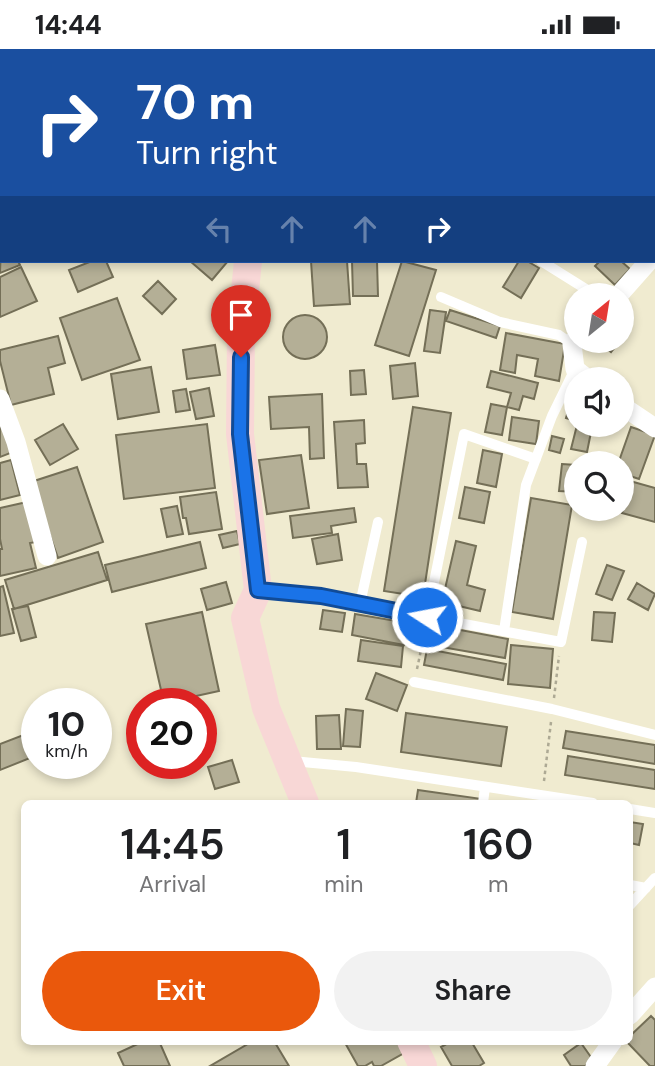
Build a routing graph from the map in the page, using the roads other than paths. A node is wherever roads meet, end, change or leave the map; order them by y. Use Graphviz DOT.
graph roads {
  1 [pos="248,263"];
  2 [pos="544,263"];
  3 [pos="647,263"];
  4 [pos="576,283"];
  5 [pos="630,283"];
  6 [pos="441,297"];
  7 [pos="564,337"];
  8 [pos="0,399"];
  9 [pos="564,400"];
  10 [pos="634,414"];
  11 [pos="655,428"];
  12 [pos="536,459"];
  13 [pos="378,522"];
  14 [pos="582,542"];
  15 [pos="47,556"];
  16 [pos="258,590"];
  17 [pos="360,604"];
  18 [pos="427,617"];
  19 [pos="504,631"];
  20 [pos="414,683"];
  21 [pos="655,735"];
  22 [pos="288,761"];
  23 [pos="485,787"];
  24 [pos="303,800"];
  25 [pos="483,800"];
  26 [pos="573,800"];
  27 [pos="633,809"];
  28 [pos="655,813"];
  29 [pos="655,879"];
  30 [pos="633,885"];
  31 [pos="646,887"];
  32 [pos="633,902"];
  33 [pos="655,987"];
  34 [pos="633,1012"];
  35 [pos="413,1045"];
  36 [pos="609,1045"];
  37 [pos="423,1066"];
  38 [pos="595,1066"];
  1 -- 16 [label="street"];
  2 -- 4 [label="lane"];
  3 -- 5 [label="street"];
  6 -- 7 [label="lane"];
  8 -- 15 [label="street"];
  9 -- 12 [label="lane"];
  10 -- 11 [label="street"];
  12 -- 18 [label="lane"];
  12 -- 19 [label="lane"];
  13 -- 17 [label="lane"];
  14 -- 19 [label="lane"];
  16 -- 17 [label="lane"];
  16 -- 22 [label="street"];
  17 -- 18 [label="lane"];
  18 -- 19 [label="lane"];
  20 -- 21 [label="lane"];
  22 -- 23 [label="lane"];
  22 -- 24 [label="street"];
  23 -- 25 [label="lane"];
  23 -- 26 [label="lane"];
  27 -- 28 [label="lane"];
  29 -- 31 [label="lane"];
  30 -- 31 [label="lane"];
  31 -- 32 [label="lane"];
  33 -- 34 [label="street"];
  35 -- 37 [label="street"];
  36 -- 38 [label="street"];
}
